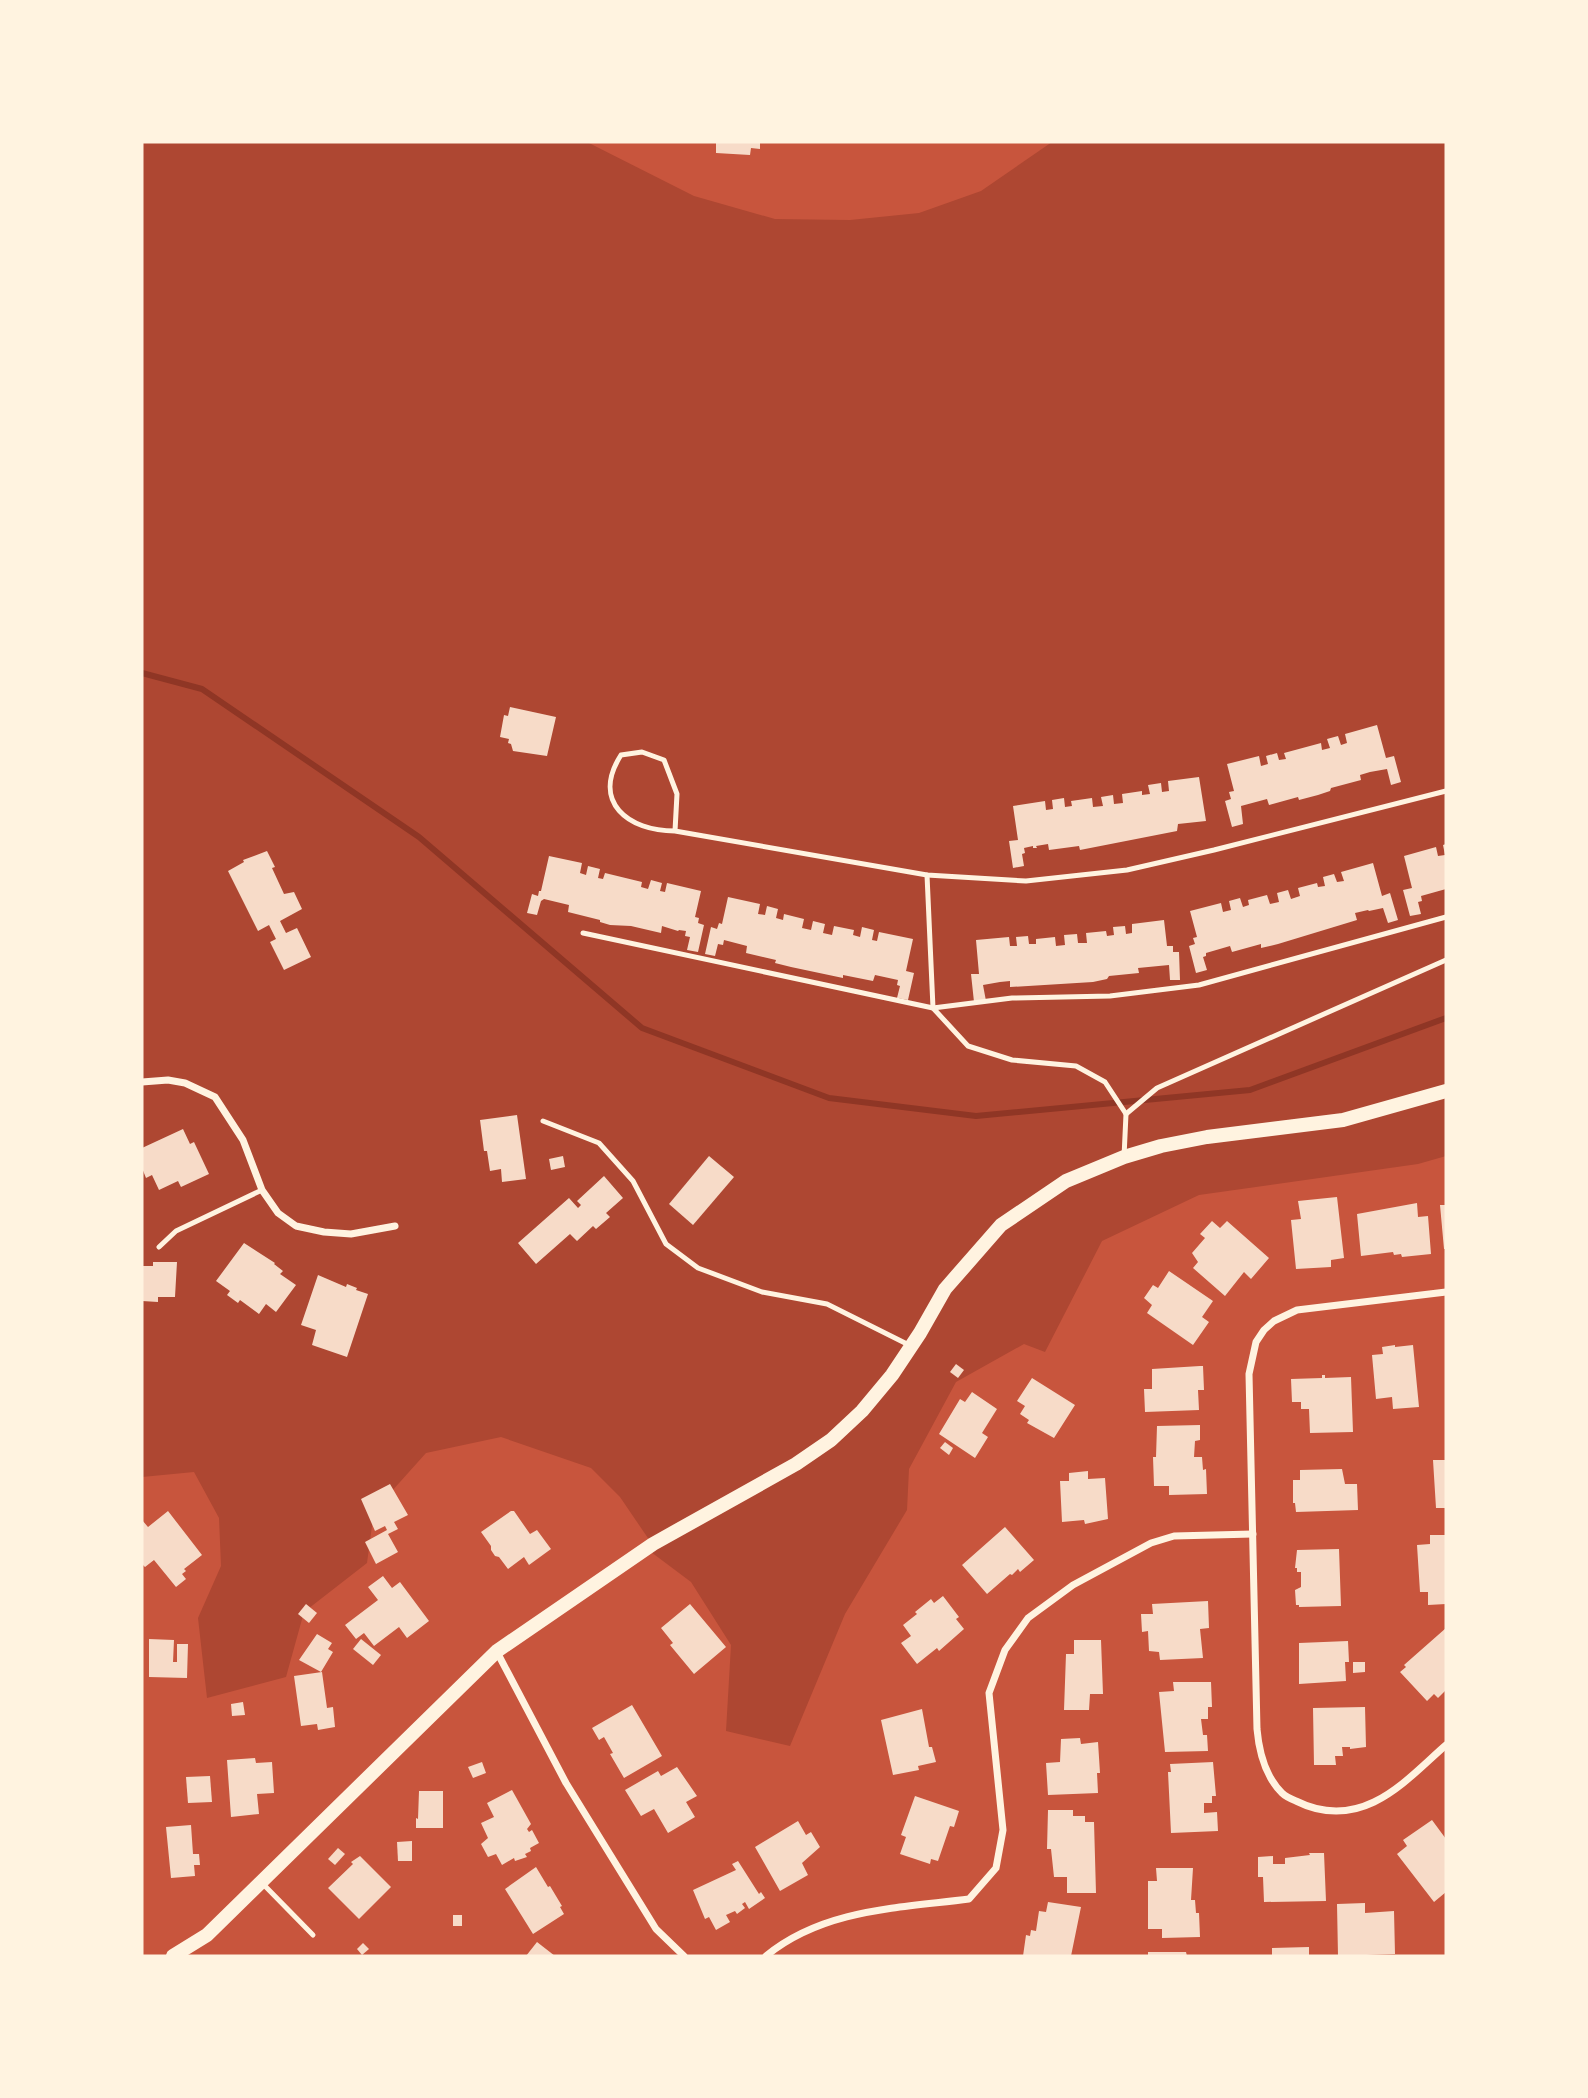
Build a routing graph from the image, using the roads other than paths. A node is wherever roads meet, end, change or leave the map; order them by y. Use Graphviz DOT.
graph roads {
  1 [pos="1446,791"];
  2 [pos="675,831"];
  3 [pos="927,875"];
  4 [pos="1446,917"];
  5 [pos="583,933"];
  6 [pos="1446,960"];
  7 [pos="933,1008"];
  8 [pos="142,1082"];
  9 [pos="1446,1091"];
  10 [pos="1126,1114"];
  11 [pos="543,1121"];
  12 [pos="1124,1157"];
  13 [pos="262,1190"];
  14 [pos="395,1226"];
  15 [pos="159,1248"];
  16 [pos="1446,1292"];
  17 [pos="911,1346"];
  18 [pos="1253,1534"];
  19 [pos="497,1651"];
  20 [pos="1446,1745"];
  21 [pos="261,1882"];
  22 [pos="313,1936"];
  23 [pos="173,1956"];
  24 [pos="684,1956"];
  25 [pos="766,1956"];
  1 -- 3 [label="lane"];
  2 -- 2 [label="lane"];
  2 -- 3 [label="lane"];
  3 -- 7 [label="lane"];
  4 -- 7 [label="lane"];
  5 -- 7 [label="lane"];
  6 -- 10 [label="lane"];
  7 -- 10 [label="lane"];
  8 -- 13 [label="street"];
  9 -- 12 [label="main road"];
  10 -- 12 [label="lane"];
  11 -- 17 [label="lane"];
  12 -- 17 [label="main road"];
  13 -- 14 [label="street"];
  13 -- 15 [label="lane"];
  16 -- 18 [label="street"];
  17 -- 19 [label="main road"];
  18 -- 20 [label="street"];
  18 -- 25 [label="street"];
  19 -- 21 [label="main road"];
  19 -- 24 [label="street"];
  21 -- 22 [label="lane"];
  21 -- 23 [label="main road"];
}
